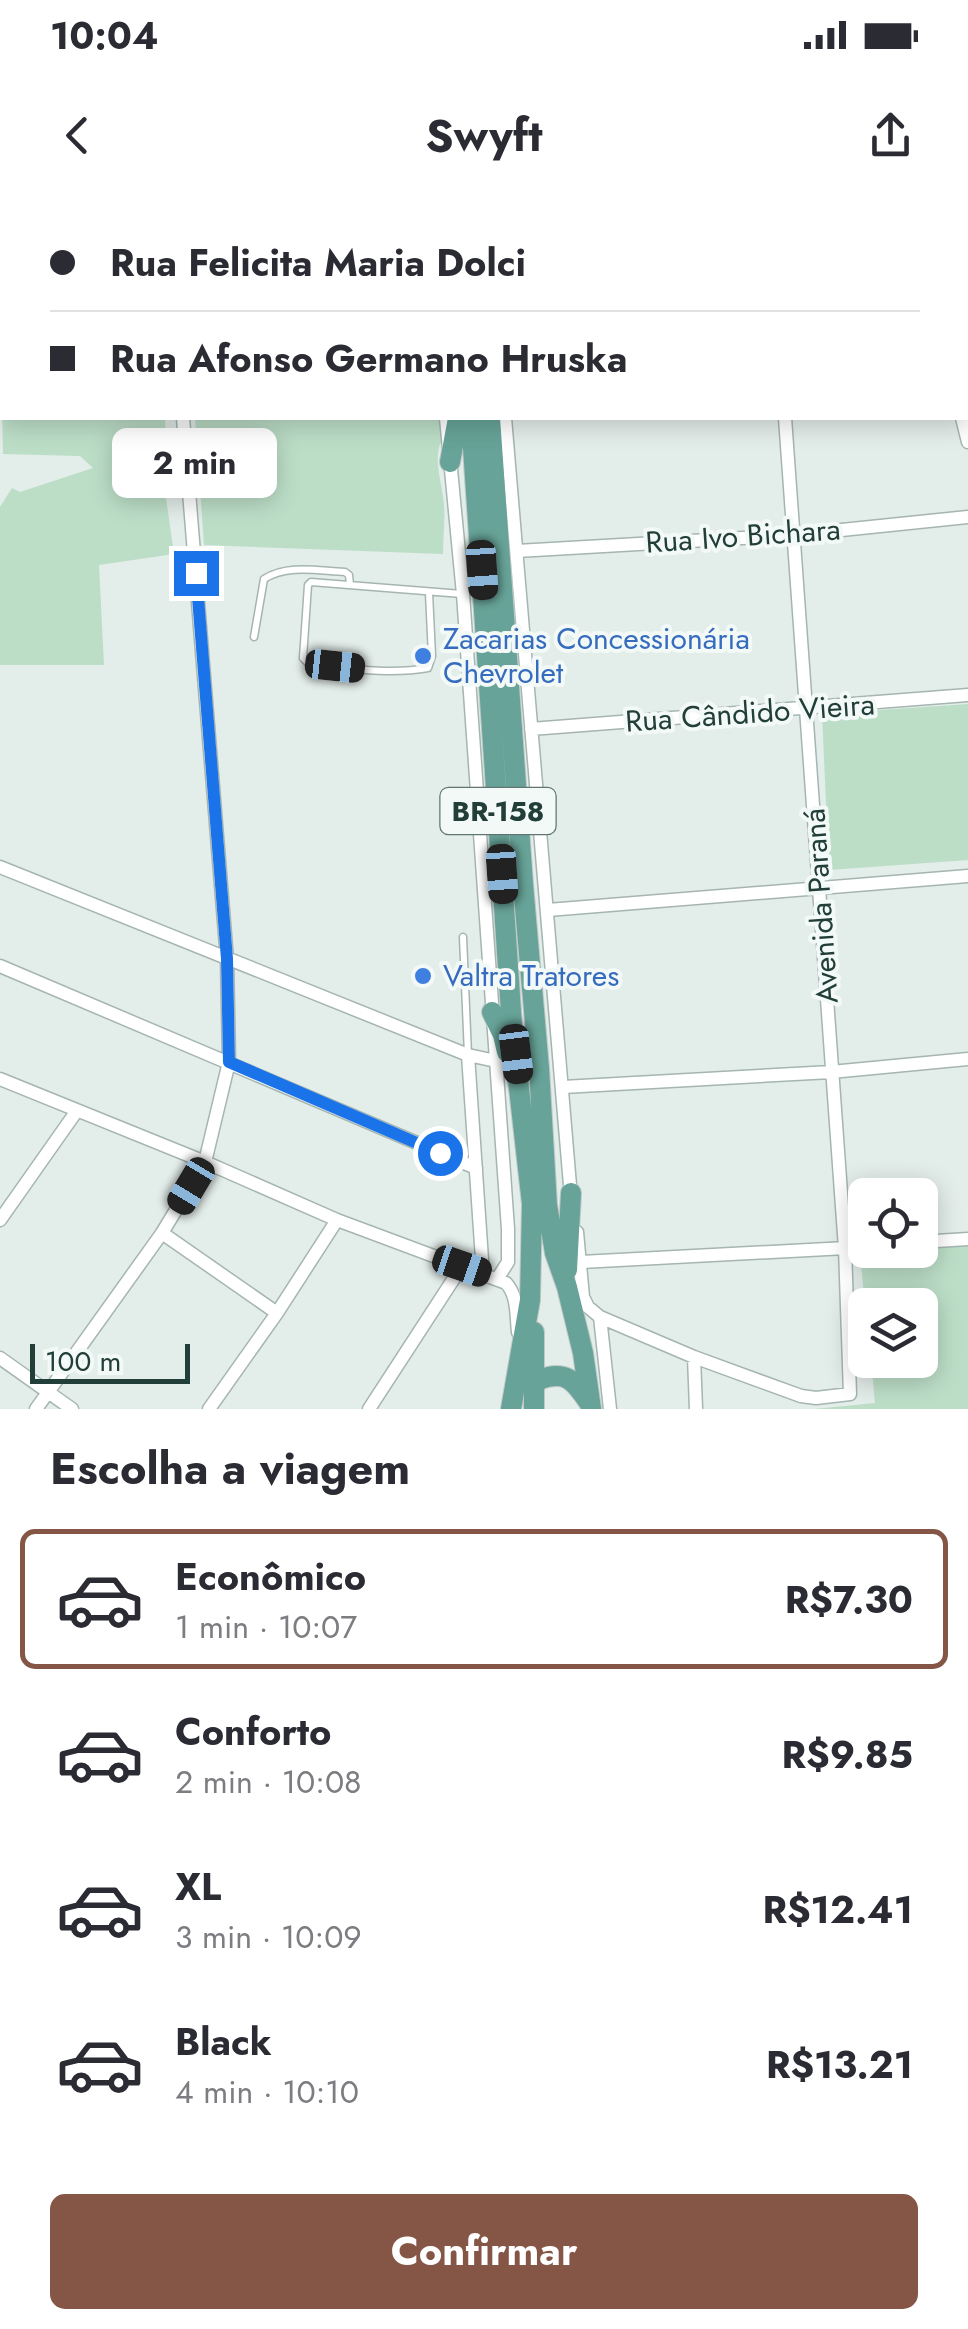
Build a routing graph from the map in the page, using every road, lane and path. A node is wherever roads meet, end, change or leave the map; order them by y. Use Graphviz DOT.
graph roads {
  1 [pos="184,420"];
  2 [pos="446,420"];
  3 [pos="458,420"];
  4 [pos="471,420"];
  5 [pos="491,420"];
  6 [pos="492,420"];
  7 [pos="504,420"];
  8 [pos="785,420"];
  9 [pos="450,462"];
  10 [pos="510,476"];
  11 [pos="968,517"];
  12 [pos="793,534"];
  13 [pos="517,550"];
  14 [pos="350,585"];
  15 [pos="430,592"];
  16 [pos="463,594"];
  17 [pos="254,638"];
  18 [pos="968,696"];
  19 [pos="807,709"];
  20 [pos="531,729"];
  21 [pos="0,866"];
  22 [pos="968,876"];
  23 [pos="821,889"];
  24 [pos="548,910"];
  25 [pos="462,936"];
  26 [pos="227,959"];
  27 [pos="0,966"];
  28 [pos="492,1012"];
  29 [pos="468,1055"];
  30 [pos="968,1060"];
  31 [pos="496,1061"];
  32 [pos="229,1062"];
  33 [pos="831,1072"];
  34 [pos="0,1079"];
  35 [pos="563,1087"];
  36 [pos="76,1112"];
  37 [pos="522,1112"];
  38 [pos="206,1162"];
  39 [pos="476,1168"];
  40 [pos="571,1193"];
  41 [pos="540,1204"];
  42 [pos="0,1220"];
  43 [pos="338,1220"];
  44 [pos="162,1233"];
  45 [pos="968,1238"];
  46 [pos="938,1240"];
  47 [pos="845,1248"];
  48 [pos="848,1248"];
  49 [pos="581,1262"];
  50 [pos="462,1266"];
  51 [pos="483,1274"];
  52 [pos="498,1279"];
  53 [pos="567,1288"];
  54 [pos="530,1300"];
  55 [pos="276,1313"];
  56 [pos="600,1318"];
  57 [pos="520,1352"];
  58 [pos="694,1357"];
  59 [pos="0,1358"];
  60 [pos="47,1392"];
  61 [pos="534,1399"];
  62 [pos="801,1402"];
  63 [pos="597,1407"];
  64 [pos="36,1409"];
  65 [pos="72,1409"];
  66 [pos="209,1409"];
  67 [pos="369,1409"];
  68 [pos="511,1409"];
  69 [pos="696,1409"];
  1 -- 26 [label="street"];
  2 -- 9 [label="street"];
  3 -- 9 [label="main road"];
  4 -- 37 [label="main road, BR-158"];
  5 -- 41 [label="main road"];
  6 -- 10 [label="main road"];
  7 -- 10 [label="street"];
  8 -- 12 [label="street, Avenida Paraná"];
  9 -- 16 [label="street"];
  10 -- 13 [label="street"];
  11 -- 12 [label="street, Rua Ivo Bichara"];
  12 -- 13 [label="street, Rua Ivo Bichara"];
  12 -- 19 [label="street, Avenida Paraná"];
  13 -- 20 [label="street"];
  14 -- 15 [label="lane"];
  14 -- 15 [label="lane"];
  14 -- 17 [label="lane"];
  15 -- 16 [label="lane"];
  16 -- 28 [label="street"];
  18 -- 19 [label="street, Rua Cândido Vieira"];
  19 -- 20 [label="street, Rua Cândido Vieira"];
  19 -- 23 [label="street, Avenida Paraná"];
  20 -- 24 [label="street"];
  21 -- 26 [label="street"];
  22 -- 23 [label="street"];
  23 -- 24 [label="street"];
  23 -- 33 [label="street, Avenida Paraná"];
  24 -- 35 [label="street"];
  25 -- 29 [label="lane"];
  26 -- 29 [label="street"];
  26 -- 32 [label="street"];
  27 -- 32 [label="street"];
  28 -- 31 [label="street"];
  28 -- 37 [label="main road"];
  29 -- 31 [label="street"];
  29 -- 39 [label="street"];
  30 -- 33 [label="street"];
  31 -- 52 [label="street"];
  32 -- 38 [label="street"];
  32 -- 39 [label="street"];
  33 -- 35 [label="street"];
  33 -- 47 [label="street, Avenida Paraná"];
  34 -- 36 [label="street"];
  35 -- 40 [label="street"];
  36 -- 38 [label="street"];
  36 -- 42 [label="street"];
  37 -- 41 [label="main road, BR-158"];
  38 -- 43 [label="street"];
  38 -- 44 [label="street"];
  39 -- 51 [label="street"];
  40 -- 49 [label="street"];
  40 -- 53 [label="main road"];
  41 -- 53 [label="main road, BR-158"];
  41 -- 54 [label="main road, BR-158"];
  43 -- 50 [label="street"];
  43 -- 55 [label="street"];
  44 -- 55 [label="street"];
  44 -- 60 [label="street"];
  45 -- 46 [label="street"];
  47 -- 48 [label="street"];
  47 -- 49 [label="street"];
  47 -- 62 [label="street, Avenida Paraná"];
  49 -- 56 [label="street"];
  50 -- 51 [label="street"];
  50 -- 67 [label="street"];
  51 -- 52 [label="street"];
  52 -- 57 [label="street"];
  53 -- 63 [label="main road, BR-158"];
  54 -- 57 [label="main road"];
  54 -- 61 [label="main road"];
  55 -- 66 [label="street"];
  56 -- 58 [label="street"];
  56 -- 63 [label="street"];
  57 -- 68 [label="main road"];
  58 -- 62 [label="street"];
  58 -- 69 [label="street"];
  59 -- 60 [label="street"];
  60 -- 64 [label="street"];
  60 -- 65 [label="street"];
  61 -- 63 [label="main road"];
}
